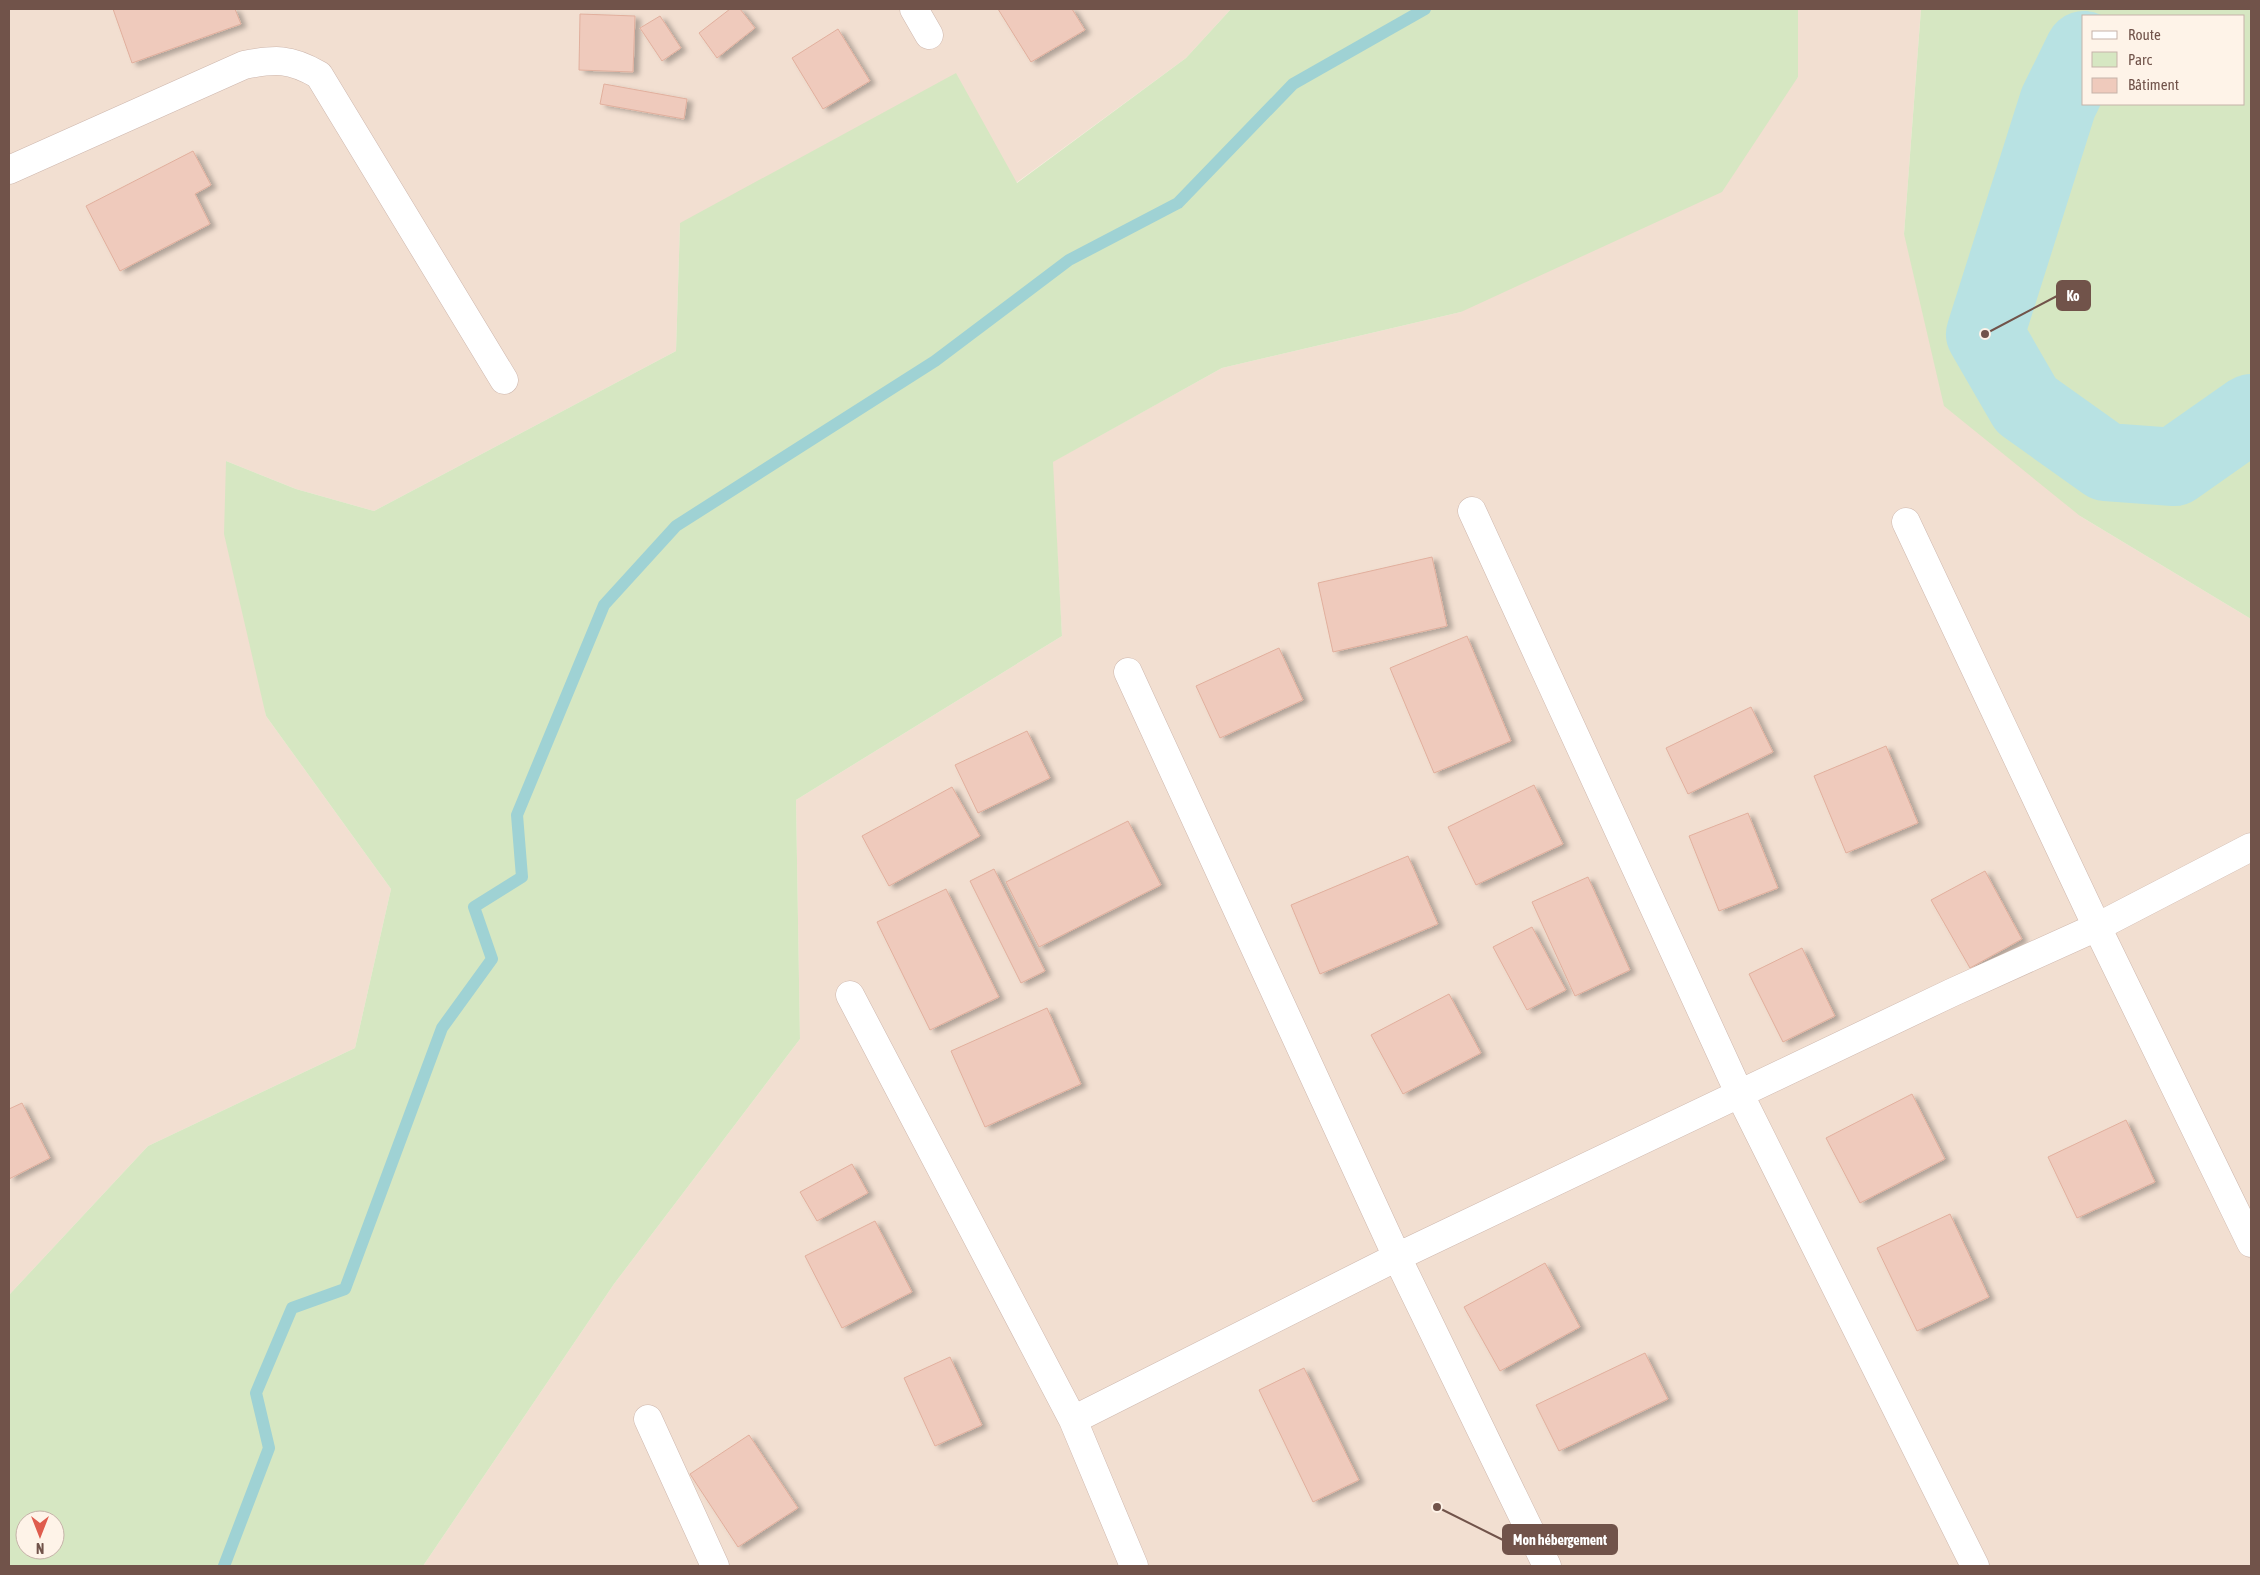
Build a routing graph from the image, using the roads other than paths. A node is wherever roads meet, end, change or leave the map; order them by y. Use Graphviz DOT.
graph roads {
  1 [pos="914,9"];
  2 [pos="929,35"];
  3 [pos="9,170"];
  4 [pos="504,380"];
  5 [pos="1472,511"];
  6 [pos="1906,522"];
  7 [pos="1128,672"];
  8 [pos="2251,847"];
  9 [pos="2096,927"];
  10 [pos="850,995"];
  11 [pos="1740,1095"];
  12 [pos="2251,1244"];
  13 [pos="1397,1257"];
  14 [pos="648,1419"];
  15 [pos="1073,1420"];
  16 [pos="715,1566"];
  17 [pos="1134,1566"];
  18 [pos="1547,1566"];
  19 [pos="1974,1566"];
  1 -- 2 [label="street"];
  3 -- 4 [label="street"];
  5 -- 11 [label="street"];
  6 -- 9 [label="street"];
  7 -- 13 [label="street"];
  8 -- 9 [label="street"];
  9 -- 11 [label="street"];
  9 -- 12 [label="street"];
  10 -- 15 [label="street"];
  11 -- 13 [label="street"];
  11 -- 19 [label="street"];
  13 -- 15 [label="street"];
  13 -- 18 [label="street"];
  14 -- 16 [label="street"];
  15 -- 17 [label="street"];
}
